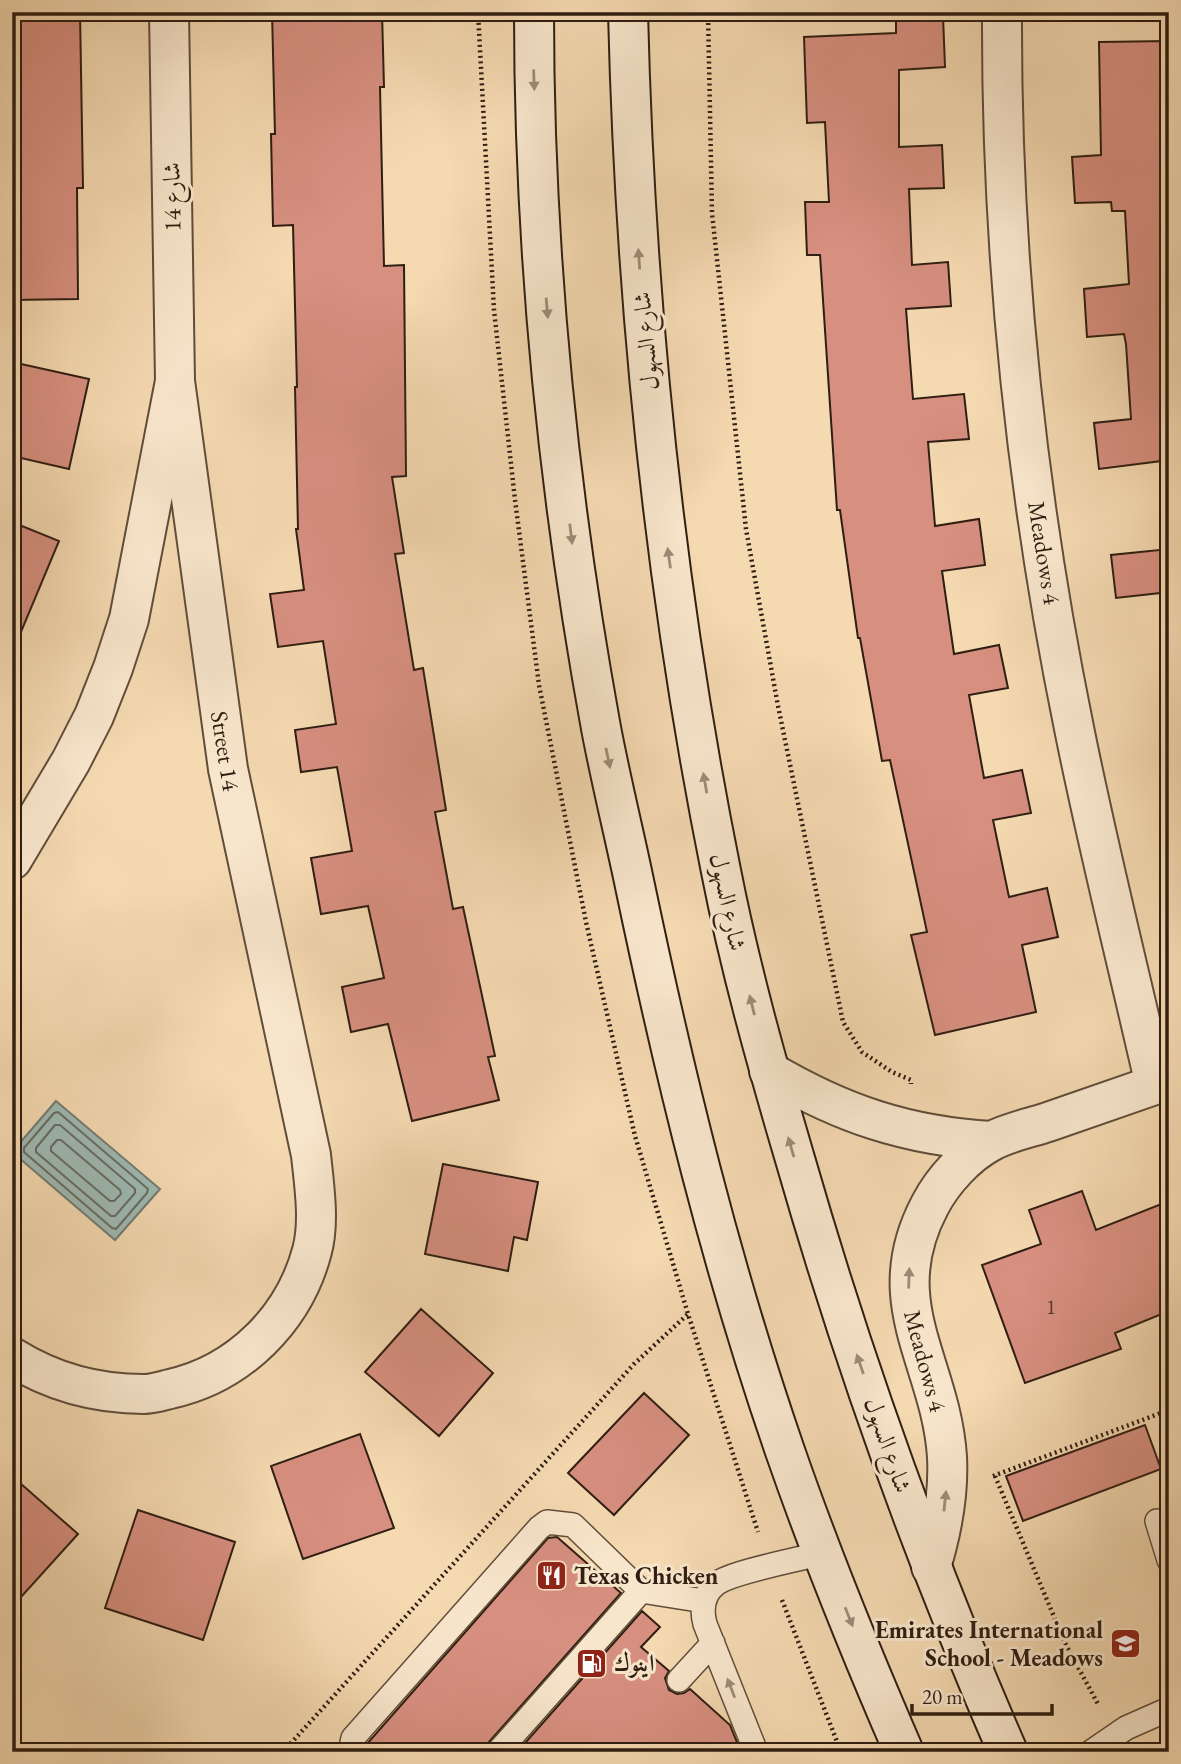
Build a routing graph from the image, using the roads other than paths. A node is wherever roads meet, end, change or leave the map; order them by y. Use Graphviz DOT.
graph roads {
  1 [pos="169,12"];
  2 [pos="534,12"];
  3 [pos="628,12"];
  4 [pos="1002,12"];
  5 [pos="175,381"];
  6 [pos="12,860"];
  7 [pos="769,1071"];
  8 [pos="1162,1083"];
  9 [pos="992,1141"];
  10 [pos="12,1357"];
  11 [pos="1157,1521"];
  12 [pos="823,1553"];
  13 [pos="1169,1560"];
  14 [pos="931,1567"];
  15 [pos="641,1591"];
  16 [pos="704,1601"];
  17 [pos="713,1643"];
  18 [pos="679,1680"];
  19 [pos="1169,1709"];
  20 [pos="755,1751"];
  21 [pos="350,1752"];
  22 [pos="498,1752"];
  23 [pos="904,1752"];
  24 [pos="1009,1752"];
  25 [pos="1091,1752"];
  1 -- 5 [label="street, شارع 14"];
  2 -- 12 [label="street, one-way"];
  7 -- 3 [label="street, شارع السهول, one-way"];
  4 -- 8 [label="street, Meadows 4"];
  5 -- 6 [label="street"];
  5 -- 10 [label="street, Street 14"];
  7 -- 9 [label="street, Meadows 4"];
  14 -- 7 [label="street, شارع السهول, one-way"];
  8 -- 9 [label="street, Meadows 4"];
  14 -- 9 [label="street, Meadows 4, one-way"];
  11 -- 13 [label="lane"];
  12 -- 16 [label="lane"];
  12 -- 23 [label="street, one-way"];
  14 -- 24 [label="street, شارع السهول"];
  15 -- 16 [label="lane"];
  15 -- 21 [label="lane"];
  15 -- 22 [label="lane"];
  16 -- 17 [label="lane"];
  17 -- 18 [label="lane"];
  20 -- 17 [label="lane, one-way"];
  19 -- 25 [label="lane"];
}
